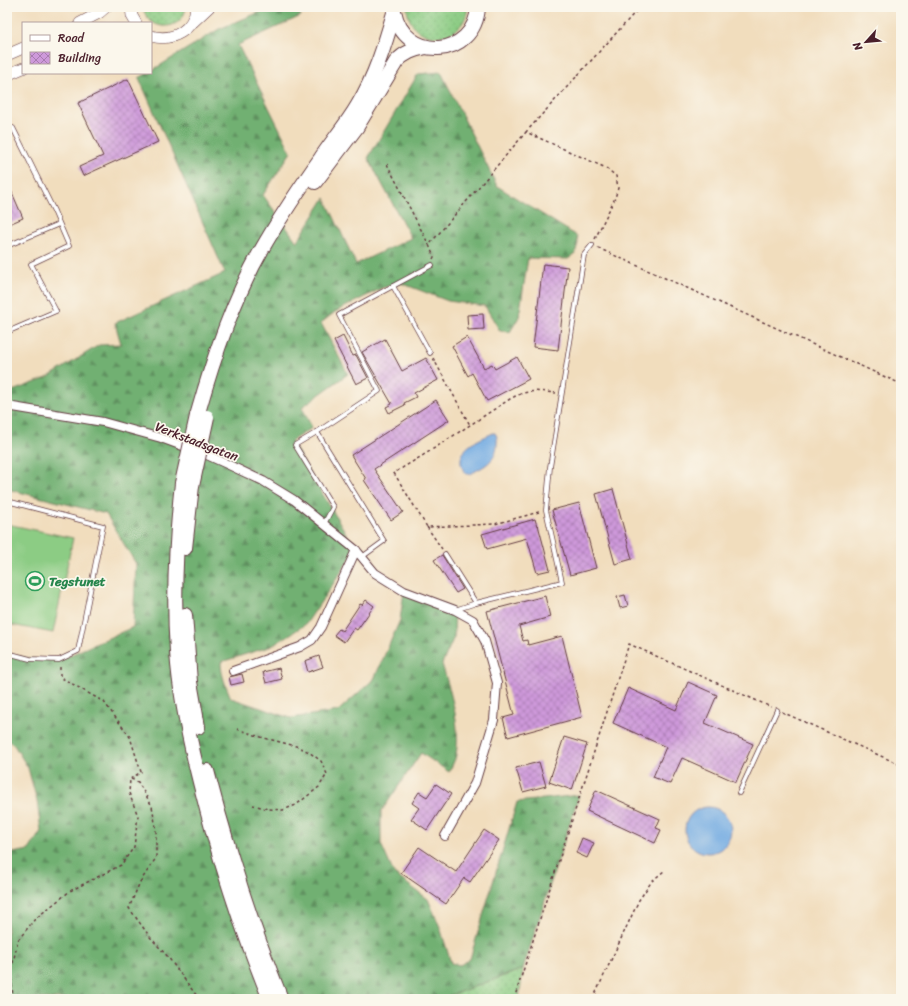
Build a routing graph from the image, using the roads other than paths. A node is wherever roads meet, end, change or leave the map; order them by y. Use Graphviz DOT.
graph roads {
  1 [pos="106,7"];
  2 [pos="131,7"];
  3 [pos="196,7"];
  4 [pos="209,7"];
  5 [pos="478,7"];
  6 [pos="394,10"];
  7 [pos="82,22"];
  8 [pos="135,22"];
  9 [pos="191,24"];
  10 [pos="152,36"];
  11 [pos="426,47"];
  12 [pos="22,48"];
  13 [pos="7,55"];
  14 [pos="22,68"];
  15 [pos="7,75"];
  16 [pos="7,130"];
  17 [pos="59,224"];
  18 [pos="592,245"];
  19 [pos="7,246"];
  20 [pos="432,265"];
  21 [pos="393,286"];
  22 [pos="7,332"];
  23 [pos="430,353"];
  24 [pos="7,406"];
  25 [pos="202,416"];
  26 [pos="317,432"];
  27 [pos="187,485"];
  28 [pos="7,501"];
  29 [pos="324,524"];
  30 [pos="356,550"];
  31 [pos="445,554"];
  32 [pos="362,557"];
  33 [pos="476,603"];
  34 [pos="455,610"];
  35 [pos="7,653"];
  36 [pos="233,671"];
  37 [pos="777,710"];
  38 [pos="739,793"];
  39 [pos="445,836"];
  40 [pos="270,999"];
  41 [pos="281,999"];
  1 -- 7 [label="main road"];
  2 -- 8 [label="main road"];
  3 -- 9 [label="main road"];
  4 -- 9 [label="main road"];
  5 -- 11 [label="highway"];
  6 -- 11 [label="highway"];
  6 -- 25 [label="highway"];
  9 -- 10 [label="main road"];
  11 -- 25 [label="highway"];
  12 -- 13 [label="main road"];
  14 -- 15 [label="main road"];
  16 -- 17 [label="lane"];
  17 -- 19 [label="lane"];
  17 -- 22 [label="lane"];
  18 -- 33 [label="lane"];
  20 -- 21 [label="lane"];
  21 -- 23 [label="lane"];
  21 -- 26 [label="lane"];
  24 -- 29 [label="street, Verkstadsgatan"];
  25 -- 27 [label="highway, bridge"];
  26 -- 29 [label="lane"];
  26 -- 32 [label="lane"];
  27 -- 40 [label="highway"];
  27 -- 41 [label="highway"];
  28 -- 35 [label="lane"];
  29 -- 30 [label="street, Verkstadsgatan"];
  30 -- 32 [label="street, Verkstadsgatan"];
  30 -- 36 [label="street"];
  31 -- 33 [label="lane"];
  32 -- 34 [label="street, Verkstadsgatan"];
  33 -- 34 [label="lane"];
  34 -- 39 [label="street, Verkstadsgatan"];
  37 -- 38 [label="lane"];
}
